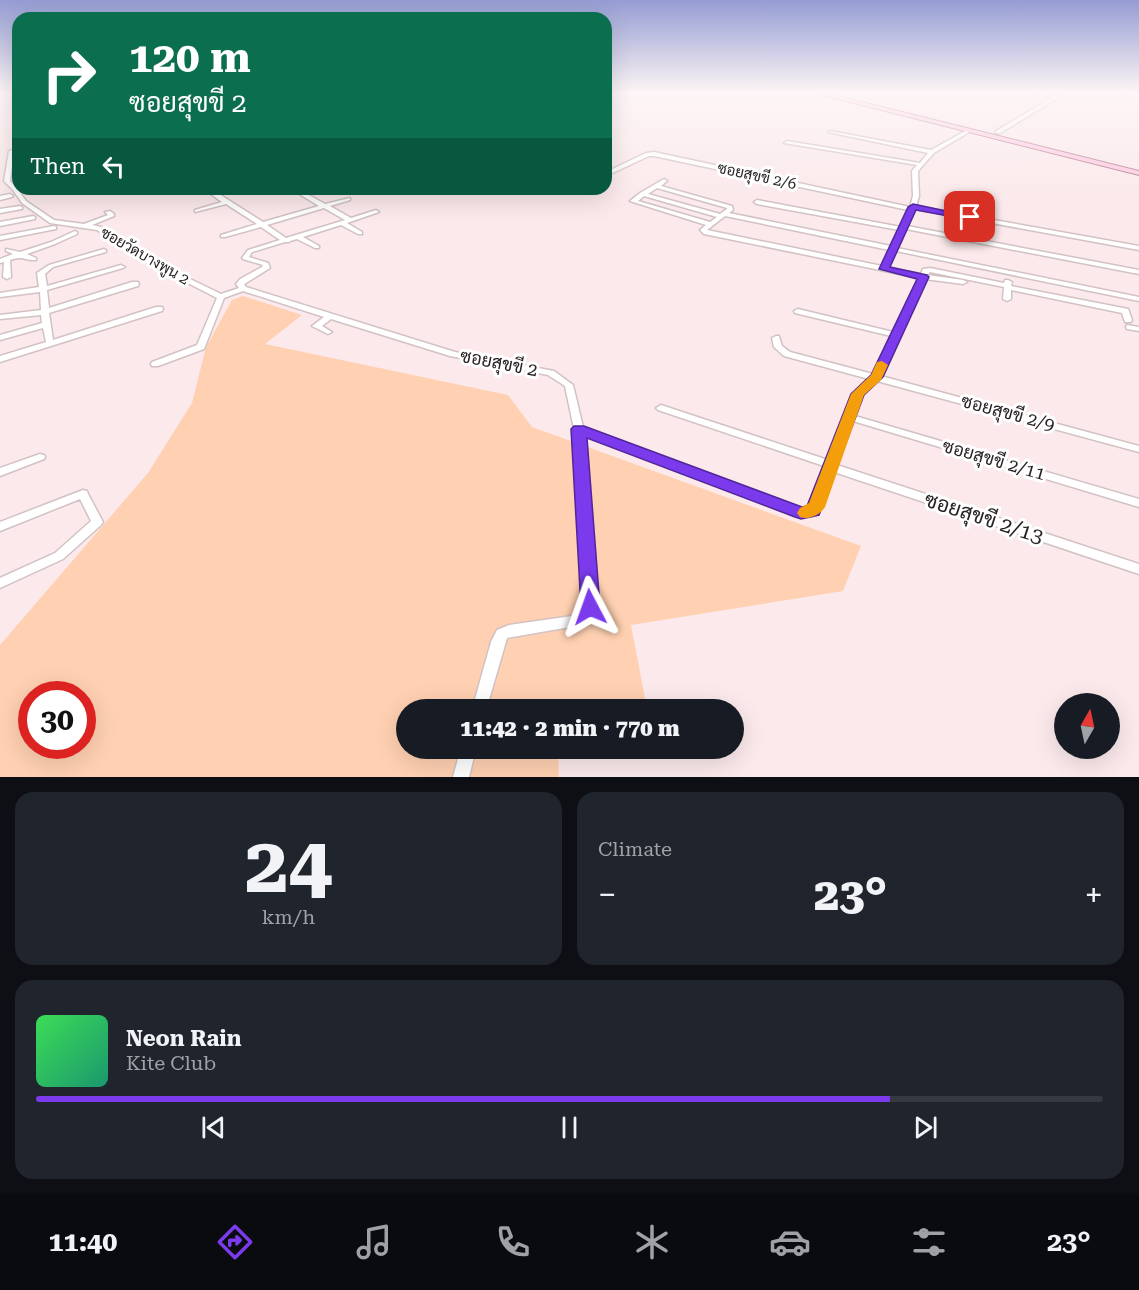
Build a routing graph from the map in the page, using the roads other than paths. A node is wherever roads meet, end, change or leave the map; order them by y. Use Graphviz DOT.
graph roads {
  1 [pos="958,128"];
  2 [pos="983,128"];
  3 [pos="1004,128"];
  4 [pos="969,131"];
  5 [pos="830,132"];
  6 [pos="998,132"];
  7 [pos="787,143"];
  8 [pos="899,148"];
  9 [pos="12,151"];
  10 [pos="930,153"];
  11 [pos="919,165"];
  12 [pos="1139,166"];
  13 [pos="612,171"];
  14 [pos="1139,173"];
  15 [pos="664,181"];
  16 [pos="12,185"];
  17 [pos="656,186"];
  18 [pos="642,194"];
  19 [pos="20,195"];
  20 [pos="216,195"];
  21 [pos="305,195"];
  22 [pos="10,196"];
  23 [pos="0,198"];
  24 [pos="348,199"];
  25 [pos="227,202"];
  26 [pos="757,202"];
  27 [pos="324,206"];
  28 [pos="20,208"];
  29 [pos="912,208"];
  30 [pos="0,211"];
  31 [pos="197,211"];
  32 [pos="376,212"];
  33 [pos="109,214"];
  34 [pos="722,215"];
  35 [pos="33,218"];
  36 [pos="350,220"];
  37 [pos="342,223"];
  38 [pos="0,224"];
  39 [pos="710,224"];
  40 [pos="262,225"];
  41 [pos="82,226"];
  42 [pos="54,228"];
  43 [pos="904,228"];
  44 [pos="75,232"];
  45 [pos="360,233"];
  46 [pos="223,236"];
  47 [pos="3,237"];
  48 [pos="299,237"];
  49 [pos="287,241"];
  50 [pos="317,248"];
  51 [pos="1139,248"];
  52 [pos="894,250"];
  53 [pos="104,251"];
  54 [pos="22,254"];
  55 [pos="34,259"];
  56 [pos="3,261"];
  57 [pos="121,267"];
  58 [pos="884,269"];
  59 [pos="1139,272"];
  60 [pos="1009,274"];
  61 [pos="7,277"];
  62 [pos="923,277"];
  63 [pos="963,282"];
  64 [pos="135,284"];
  65 [pos="1008,287"];
  66 [pos="44,289"];
  67 [pos="240,290"];
  68 [pos="0,295"];
  69 [pos="224,297"];
  70 [pos="1007,298"];
  71 [pos="1139,299"];
  72 [pos="159,309"];
  73 [pos="798,311"];
  74 [pos="43,312"];
  75 [pos="329,316"];
  76 [pos="0,317"];
  77 [pos="45,325"];
  78 [pos="1132,326"];
  79 [pos="328,332"];
  80 [pos="896,335"];
  81 [pos="0,338"];
  82 [pos="776,338"];
  83 [pos="50,343"];
  84 [pos="0,359"];
  85 [pos="155,364"];
  86 [pos="876,377"];
  87 [pos="661,408"];
  88 [pos="848,417"];
  89 [pos="579,429"];
  90 [pos="1139,449"];
  91 [pos="40,457"];
  92 [pos="830,465"];
  93 [pos="0,472"];
  94 [pos="1139,503"];
  95 [pos="0,527"];
  96 [pos="1139,569"];
  97 [pos="0,583"];
  98 [pos="482,699"];
  99 [pos="466,759"];
  100 [pos="461,777"];
  1 -- 4 [label="main road"];
  2 -- 6 [label="main road"];
  3 -- 6 [label="street"];
  4 -- 10 [label="street"];
  4 -- 14 [label="main road"];
  5 -- 10 [label="street"];
  6 -- 12 [label="main road"];
  7 -- 11 [label="street"];
  8 -- 10 [label="street"];
  9 -- 16 [label="street"];
  10 -- 11 [label="street"];
  11 -- 29 [label="street"];
  13 -- 29 [label="street, ซอยสุขขี 2/6"];
  15 -- 17 [label="street"];
  17 -- 18 [label="street"];
  17 -- 34 [label="street"];
  18 -- 34 [label="street"];
  18 -- 39 [label="street"];
  19 -- 41 [label="street, ซอยวัดบางพูน 2"];
  20 -- 25 [label="street"];
  21 -- 27 [label="street"];
  22 -- 23 [label="street"];
  24 -- 27 [label="street"];
  25 -- 31 [label="street"];
  25 -- 40 [label="street"];
  26 -- 43 [label="street"];
  27 -- 36 [label="street"];
  27 -- 40 [label="street"];
  28 -- 30 [label="street"];
  29 -- 43 [label="street"];
  29 -- 51 [label="street, ซอยสุขขี 2/6"];
  32 -- 36 [label="street"];
  33 -- 41 [label="street"];
  34 -- 39 [label="street"];
  34 -- 52 [label="street"];
  35 -- 38 [label="street"];
  36 -- 37 [label="street"];
  37 -- 45 [label="street"];
  37 -- 48 [label="street"];
  39 -- 58 [label="street"];
  40 -- 46 [label="street"];
  40 -- 49 [label="street"];
  41 -- 69 [label="street, ซอยวัดบางพูน 2"];
  42 -- 47 [label="street"];
  43 -- 52 [label="street"];
  43 -- 59 [label="street"];
  44 -- 54 [label="street"];
  47 -- 54 [label="street"];
  48 -- 49 [label="street"];
  48 -- 50 [label="street"];
  49 -- 67 [label="street"];
  52 -- 58 [label="street"];
  52 -- 60 [label="street"];
  53 -- 66 [label="street"];
  54 -- 55 [label="street"];
  54 -- 56 [label="street"];
  56 -- 61 [label="street"];
  57 -- 66 [label="street"];
  58 -- 62 [label="street"];
  60 -- 65 [label="street"];
  60 -- 71 [label="street"];
  62 -- 63 [label="street"];
  62 -- 65 [label="street"];
  62 -- 80 [label="street"];
  64 -- 74 [label="street"];
  65 -- 70 [label="street"];
  65 -- 78 [label="street"];
  66 -- 68 [label="street"];
  66 -- 74 [label="street"];
  67 -- 69 [label="street"];
  67 -- 75 [label="street, ซอยสุขขี 2"];
  69 -- 85 [label="street"];
  72 -- 83 [label="street"];
  73 -- 80 [label="street"];
  74 -- 76 [label="street"];
  74 -- 77 [label="street"];
  75 -- 79 [label="street"];
  75 -- 89 [label="street, ซอยสุขขี 2"];
  77 -- 81 [label="street"];
  77 -- 83 [label="street"];
  80 -- 86 [label="street"];
  82 -- 86 [label="street, ซอยสุขขี 2/9"];
  83 -- 84 [label="street"];
  86 -- 88 [label="street"];
  86 -- 90 [label="street, ซอยสุขขี 2/9"];
  87 -- 92 [label="street, ซอยสุขขี 2/13"];
  88 -- 92 [label="street"];
  88 -- 94 [label="street, ซอยสุขขี 2/11"];
  89 -- 92 [label="street"];
  89 -- 98 [label="street, ซอยสุขขี 2"];
  91 -- 93 [label="street"];
  92 -- 96 [label="street, ซอยสุขขี 2/13"];
  95 -- 97 [label="street"];
  99 -- 100 [label="street"];
}
